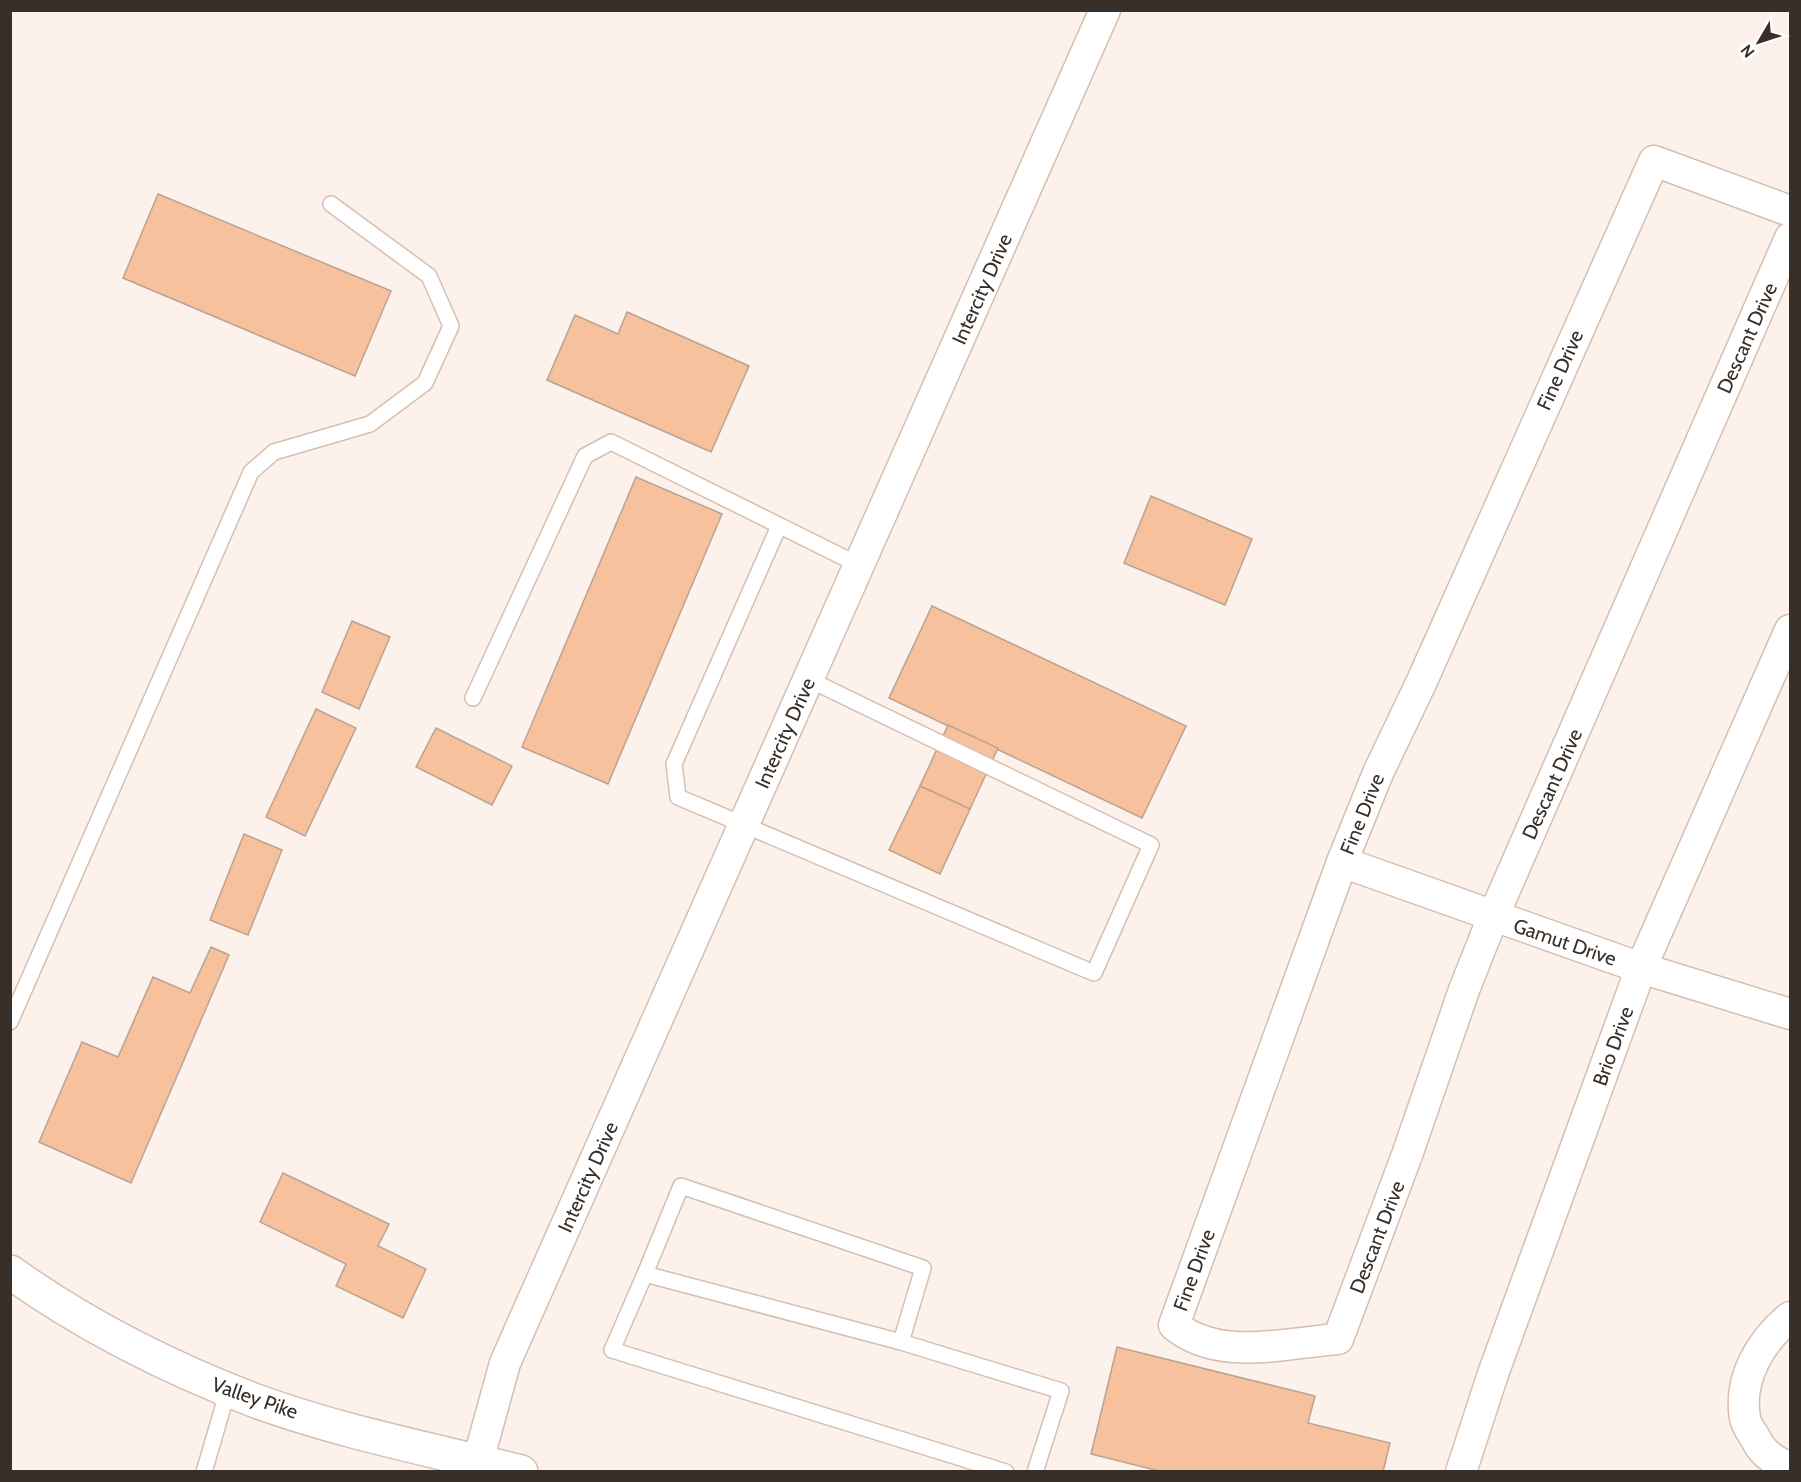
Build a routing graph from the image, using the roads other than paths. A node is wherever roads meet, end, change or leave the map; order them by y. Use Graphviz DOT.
graph roads {
  1 [pos="1105,10"];
  2 [pos="331,204"];
  3 [pos="1791,211"];
  4 [pos="1791,238"];
  5 [pos="779,526"];
  6 [pos="859,565"];
  7 [pos="1791,630"];
  8 [pos="808,679"];
  9 [pos="472,698"];
  10 [pos="743,827"];
  11 [pos="1342,862"];
  12 [pos="1493,917"];
  13 [pos="1641,968"];
  14 [pos="1791,1014"];
  15 [pos="10,1023"];
  16 [pos="10,1272"];
  17 [pos="645,1274"];
  18 [pos="1791,1317"];
  19 [pos="1338,1339"];
  20 [pos="901,1342"];
  21 [pos="228,1389"];
  22 [pos="478,1461"];
  23 [pos="1785,1468"];
  24 [pos="204,1472"];
  25 [pos="521,1472"];
  26 [pos="1006,1472"];
  27 [pos="1035,1472"];
  28 [pos="1461,1472"];
  1 -- 6 [label="street, Intercity Drive"];
  2 -- 15 [label="lane"];
  3 -- 11 [label="street, Fine Drive"];
  4 -- 12 [label="street, Descant Drive"];
  5 -- 6 [label="lane"];
  5 -- 9 [label="lane"];
  5 -- 10 [label="lane"];
  6 -- 8 [label="street, Intercity Drive"];
  7 -- 13 [label="street, Brio Drive"];
  8 -- 10 [label="street, Intercity Drive"];
  8 -- 10 [label="lane"];
  10 -- 22 [label="street, Intercity Drive"];
  11 -- 12 [label="street, Gamut Drive"];
  11 -- 19 [label="street, Fine Drive"];
  12 -- 13 [label="street, Gamut Drive"];
  12 -- 19 [label="street, Descant Drive"];
  13 -- 14 [label="street, Gamut Drive"];
  13 -- 28 [label="street, Brio Drive"];
  16 -- 21 [label="street, Valley Pike"];
  17 -- 20 [label="lane"];
  17 -- 20 [label="lane"];
  17 -- 26 [label="lane"];
  18 -- 23 [label="street"];
  20 -- 27 [label="lane"];
  21 -- 22 [label="street, Valley Pike"];
  21 -- 24 [label="lane"];
  22 -- 25 [label="street, Valley Pike"];
}
